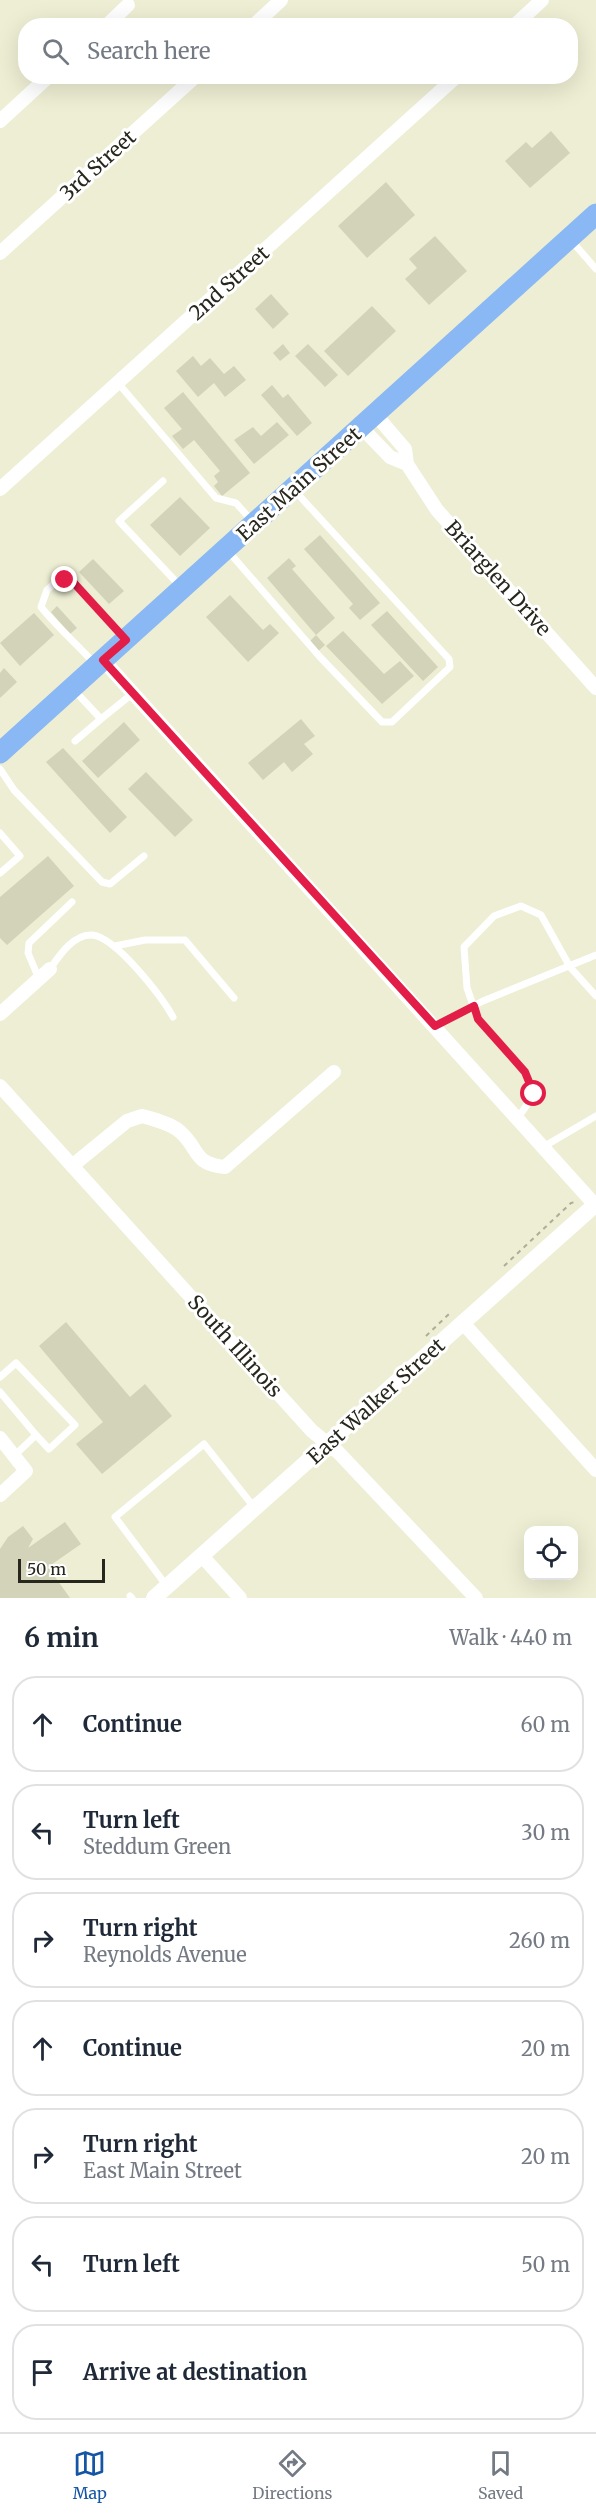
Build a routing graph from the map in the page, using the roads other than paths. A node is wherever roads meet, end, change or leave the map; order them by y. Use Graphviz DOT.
graph roads {
  1 [pos="281,0"];
  2 [pos="542,0"];
  3 [pos="129,5"];
  4 [pos="115,18"];
  5 [pos="262,18"];
  6 [pos="523,18"];
  7 [pos="40,84"];
  8 [pos="187,84"];
  9 [pos="448,84"];
  10 [pos="0,121"];
  11 [pos="596,214"];
  12 [pos="570,238"];
  13 [pos="0,253"];
  14 [pos="596,269"];
  15 [pos="118,383"];
  16 [pos="368,421"];
  17 [pos="407,464"];
  18 [pos="163,481"];
  19 [pos="0,489"];
  20 [pos="293,489"];
  21 [pos="255,524"];
  22 [pos="227,550"];
  23 [pos="182,589"];
  24 [pos="126,640"];
  25 [pos="100,663"];
  26 [pos="72,688"];
  27 [pos="596,688"];
  28 [pos="129,691"];
  29 [pos="101,719"];
  30 [pos="75,741"];
  31 [pos="0,753"];
  32 [pos="0,769"];
  33 [pos="0,833"];
  34 [pos="144,856"];
  35 [pos="0,873"];
  36 [pos="72,902"];
  37 [pos="115,946"];
  38 [pos="596,955"];
  39 [pos="570,967"];
  40 [pos="45,974"];
  41 [pos="596,996"];
  42 [pos="234,999"];
  43 [pos="474,1006"];
  44 [pos="0,1014"];
  45 [pos="173,1017"];
  46 [pos="435,1026"];
  47 [pos="334,1072"];
  48 [pos="0,1086"];
  49 [pos="596,1116"];
  50 [pos="518,1118"];
  51 [pos="543,1147"];
  52 [pos="72,1166"];
  53 [pos="596,1205"];
  54 [pos="463,1323"];
  55 [pos="0,1377"];
  56 [pos="0,1392"];
  57 [pos="36,1435"];
  58 [pos="0,1438"];
  59 [pos="327,1444"];
  60 [pos="14,1456"];
  61 [pos="596,1470"];
  62 [pos="0,1495"];
  63 [pos="256,1508"];
  64 [pos="202,1556"];
  65 [pos="160,1593"];
  66 [pos="240,1598"];
  67 [pos="476,1598"];
  1 -- 5 [label="street"];
  2 -- 6 [label="street"];
  3 -- 4 [label="street"];
  7 -- 10 [label="street"];
  8 -- 13 [label="street, 3rd Street"];
  9 -- 15 [label="street, 2nd Street"];
  11 -- 12 [label="main road, East Main Street"];
  12 -- 14 [label="lane"];
  12 -- 16 [label="main road, East Main Street"];
  15 -- 19 [label="street, 2nd Street"];
  15 -- 21 [label="lane"];
  16 -- 17 [label="street, Briarglen Drive"];
  16 -- 17 [label="street, Briarglen Drive"];
  16 -- 20 [label="main road, East Main Street"];
  17 -- 27 [label="street, Briarglen Drive"];
  18 -- 23 [label="lane"];
  20 -- 21 [label="main road, East Main Street"];
  20 -- 22 [label="lane"];
  21 -- 22 [label="main road, East Main Street"];
  22 -- 23 [label="main road, East Main Street"];
  23 -- 24 [label="main road, East Main Street"];
  24 -- 25 [label="main road, East Main Street"];
  24 -- 25 [label="lane"];
  25 -- 26 [label="main road, East Main Street"];
  25 -- 28 [label="street"];
  26 -- 29 [label="lane"];
  26 -- 31 [label="main road, East Main Street"];
  28 -- 29 [label="lane"];
  28 -- 46 [label="street"];
  29 -- 30 [label="lane"];
  32 -- 34 [label="lane"];
  33 -- 35 [label="lane"];
  36 -- 40 [label="lane"];
  37 -- 40 [label="lane"];
  37 -- 42 [label="lane"];
  37 -- 45 [label="lane"];
  38 -- 39 [label="lane"];
  39 -- 41 [label="lane"];
  39 -- 43 [label="lane"];
  39 -- 43 [label="lane"];
  40 -- 44 [label="street"];
  43 -- 46 [label="lane"];
  43 -- 50 [label="lane"];
  46 -- 50 [label="street"];
  47 -- 52 [label="street"];
  48 -- 52 [label="street, South Illinois"];
  49 -- 51 [label="lane"];
  50 -- 51 [label="street"];
  51 -- 53 [label="street"];
  52 -- 59 [label="street, South Illinois"];
  53 -- 54 [label="street, East Walker Street"];
  54 -- 59 [label="street, East Walker Street"];
  54 -- 61 [label="street"];
  55 -- 57 [label="lane"];
  56 -- 57 [label="lane"];
  57 -- 60 [label="lane"];
  58 -- 60 [label="street"];
  59 -- 63 [label="street, East Walker Street"];
  59 -- 67 [label="street, South Illinois"];
  60 -- 62 [label="street"];
  63 -- 64 [label="street, East Walker Street"];
  63 -- 65 [label="lane"];
  64 -- 65 [label="street, East Walker Street"];
  64 -- 66 [label="street"];
}
